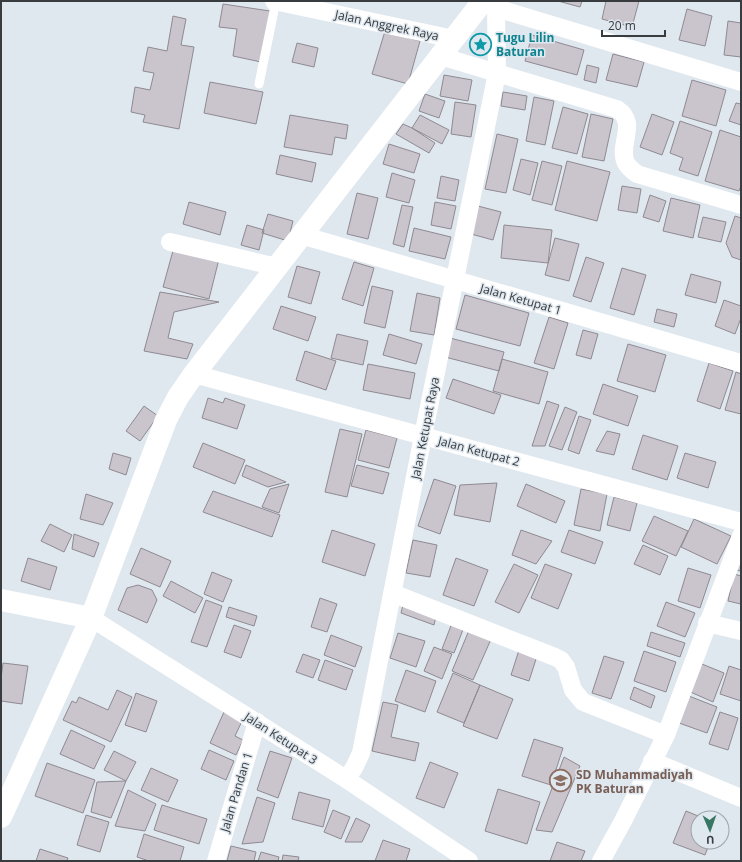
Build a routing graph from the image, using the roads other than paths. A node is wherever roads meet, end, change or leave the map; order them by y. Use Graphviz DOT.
graph roads {
  1 [pos="275,1"];
  2 [pos="490,3"];
  3 [pos="454,38"];
  4 [pos="440,56"];
  5 [pos="497,73"];
  6 [pos="741,82"];
  7 [pos="259,84"];
  8 [pos="741,205"];
  9 [pos="301,235"];
  10 [pos="170,242"];
  11 [pos="277,267"];
  12 [pos="455,280"];
  13 [pos="741,363"];
  14 [pos="194,374"];
  15 [pos="423,436"];
  16 [pos="741,522"];
  17 [pos="741,536"];
  18 [pos="392,592"];
  19 [pos="1,600"];
  20 [pos="91,618"];
  21 [pos="707,624"];
  22 [pos="741,631"];
  23 [pos="257,722"];
  24 [pos="666,735"];
  25 [pos="652,761"];
  26 [pos="346,779"];
  27 [pos="741,798"];
  28 [pos="1,817"];
  29 [pos="216,861"];
  30 [pos="469,861"];
  31 [pos="600,861"];
  1 -- 3 [label="street, Jalan Anggrek Raya"];
  1 -- 7 [label="lane"];
  2 -- 3 [label="street"];
  2 -- 5 [label="street, Jalan Ketupat Raya"];
  2 -- 6 [label="street"];
  3 -- 4 [label="street"];
  4 -- 5 [label="street"];
  4 -- 9 [label="street"];
  5 -- 8 [label="street"];
  5 -- 12 [label="street, Jalan Ketupat Raya"];
  9 -- 11 [label="street"];
  9 -- 12 [label="street, Jalan Ketupat 1"];
  10 -- 11 [label="street"];
  11 -- 14 [label="street"];
  12 -- 13 [label="street, Jalan Ketupat 1"];
  12 -- 15 [label="street, Jalan Ketupat Raya"];
  14 -- 15 [label="street, Jalan Ketupat 2"];
  14 -- 20 [label="street"];
  15 -- 16 [label="street, Jalan Ketupat 2"];
  15 -- 18 [label="street, Jalan Ketupat Raya"];
  17 -- 21 [label="street"];
  18 -- 24 [label="street"];
  18 -- 26 [label="street, Jalan Ketupat Raya"];
  19 -- 20 [label="street"];
  20 -- 23 [label="street, Jalan Ketupat 3"];
  20 -- 28 [label="street"];
  21 -- 22 [label="street"];
  21 -- 24 [label="street"];
  23 -- 26 [label="street, Jalan Ketupat 3"];
  23 -- 29 [label="street, Jalan Pandan 1"];
  24 -- 25 [label="street"];
  25 -- 27 [label="street"];
  25 -- 31 [label="street"];
  26 -- 30 [label="street, Jalan Ketupat 3"];
}
